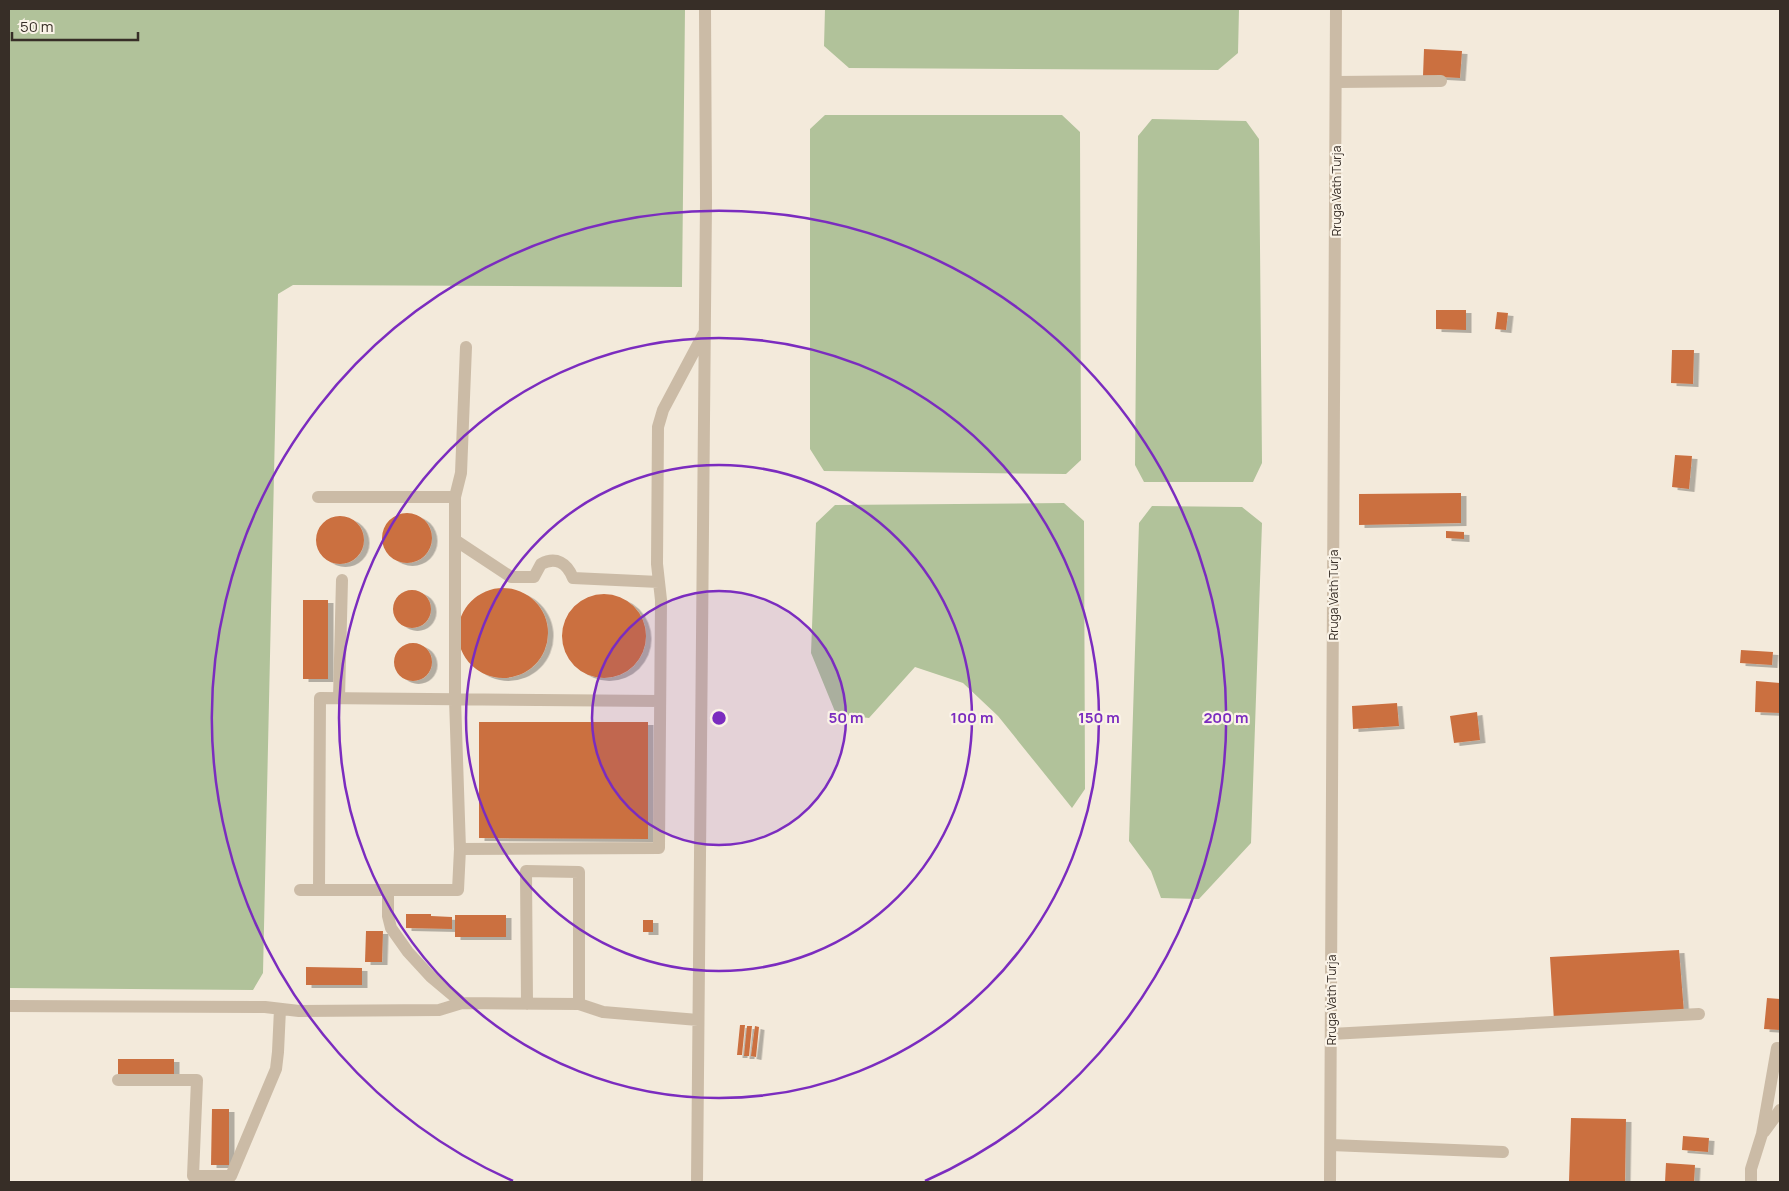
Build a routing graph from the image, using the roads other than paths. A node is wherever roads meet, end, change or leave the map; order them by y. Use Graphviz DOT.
graph roads {
  1 [pos="706,9"];
  2 [pos="1336,9"];
  3 [pos="1441,81"];
  4 [pos="1337,82"];
  5 [pos="704,333"];
  6 [pos="466,347"];
  7 [pos="318,497"];
  8 [pos="455,497"];
  9 [pos="455,540"];
  10 [pos="342,580"];
  11 [pos="659,582"];
  12 [pos="339,698"];
  13 [pos="455,699"];
  14 [pos="660,701"];
  15 [pos="460,849"];
  16 [pos="300,890"];
  17 [pos="319,890"];
  18 [pos="388,890"];
  19 [pos="462,1003"];
  20 [pos="527,1004"];
  21 [pos="580,1004"];
  22 [pos="9,1006"];
  23 [pos="280,1010"];
  24 [pos="1699,1014"];
  25 [pos="698,1020"];
  26 [pos="1331,1034"];
  27 [pos="1777,1048"];
  28 [pos="118,1080"];
  29 [pos="1780,1110"];
  30 [pos="1762,1134"];
  31 [pos="1331,1145"];
  32 [pos="1503,1152"];
  33 [pos="697,1182"];
  34 [pos="1330,1182"];
  35 [pos="1751,1182"];
  1 -- 5 [label="street"];
  2 -- 4 [label="street, Rruga Vath Turja"];
  3 -- 4 [label="street"];
  4 -- 26 [label="street, Rruga Vath Turja"];
  5 -- 11 [label="street"];
  5 -- 25 [label="street"];
  6 -- 8 [label="street"];
  7 -- 8 [label="street"];
  8 -- 9 [label="street"];
  9 -- 11 [label="street"];
  9 -- 13 [label="street"];
  10 -- 12 [label="street"];
  11 -- 14 [label="street"];
  12 -- 13 [label="street"];
  12 -- 17 [label="street"];
  13 -- 14 [label="street"];
  13 -- 15 [label="street"];
  14 -- 15 [label="street"];
  15 -- 18 [label="street"];
  16 -- 17 [label="street"];
  17 -- 18 [label="street"];
  18 -- 19 [label="street"];
  19 -- 20 [label="street"];
  19 -- 23 [label="street"];
  20 -- 21 [label="street"];
  20 -- 21 [label="street"];
  21 -- 25 [label="street"];
  22 -- 23 [label="street"];
  23 -- 28 [label="street"];
  24 -- 26 [label="street"];
  25 -- 33 [label="street"];
  26 -- 31 [label="street, Rruga Vath Turja"];
  27 -- 30 [label="street"];
  29 -- 30 [label="street"];
  30 -- 35 [label="street"];
  31 -- 32 [label="street"];
  31 -- 34 [label="street, Rruga Vath Turja"];
}
